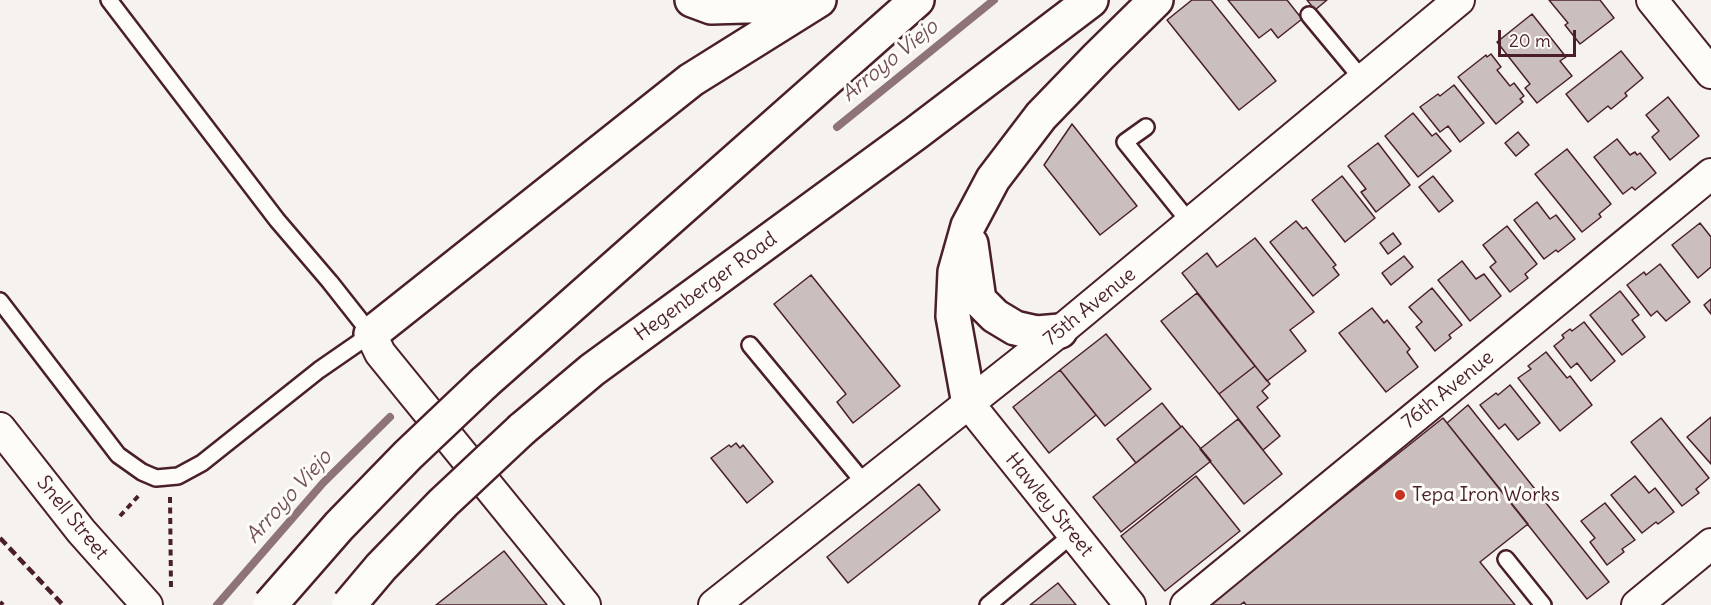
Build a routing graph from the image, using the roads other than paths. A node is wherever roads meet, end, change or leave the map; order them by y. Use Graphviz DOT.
graph roads {
  1 [pos="109,0"];
  2 [pos="692,0"];
  3 [pos="917,0"];
  4 [pos="1090,0"];
  5 [pos="1156,0"];
  6 [pos="1460,0"];
  7 [pos="1652,0"];
  8 [pos="817,2"];
  9 [pos="1309,15"];
  10 [pos="1711,73"];
  11 [pos="1363,80"];
  12 [pos="1146,127"];
  13 [pos="1711,174"];
  14 [pos="1191,224"];
  15 [pos="968,226"];
  16 [pos="0,301"];
  17 [pos="1060,332"];
  18 [pos="371,334"];
  19 [pos="750,345"];
  20 [pos="969,404"];
  21 [pos="0,428"];
  22 [pos="866,485"];
  23 [pos="1073,534"];
  24 [pos="1711,544"];
  25 [pos="1506,559"];
  26 [pos="159,599"];
  27 [pos="270,605"];
  28 [pos="349,605"];
  29 [pos="585,605"];
  30 [pos="714,605"];
  31 [pos="988,605"];
  32 [pos="1130,605"];
  33 [pos="1186,605"];
  34 [pos="1543,605"];
  35 [pos="1637,605"];
  1 -- 18 [label="lane"];
  2 -- 8 [label="main road"];
  3 -- 27 [label="main road, bridge"];
  4 -- 28 [label="main road, Hegenberger Road, bridge"];
  5 -- 15 [label="main road"];
  6 -- 11 [label="street, 75th Avenue"];
  7 -- 10 [label="street"];
  8 -- 18 [label="main road"];
  9 -- 11 [label="lane"];
  11 -- 14 [label="street, 75th Avenue"];
  12 -- 14 [label="lane"];
  13 -- 33 [label="street, 76th Avenue"];
  14 -- 17 [label="street, 75th Avenue"];
  15 -- 17 [label="main road"];
  15 -- 20 [label="main road"];
  16 -- 18 [label="lane"];
  17 -- 20 [label="street, 75th Avenue"];
  18 -- 29 [label="street"];
  19 -- 22 [label="lane"];
  20 -- 22 [label="street, 75th Avenue"];
  20 -- 23 [label="street, Hawley Street"];
  21 -- 26 [label="street, Snell Street"];
  22 -- 30 [label="street, 75th Avenue"];
  23 -- 31 [label="lane"];
  23 -- 32 [label="street, Hawley Street"];
  24 -- 35 [label="street"];
  25 -- 34 [label="lane"];
}
